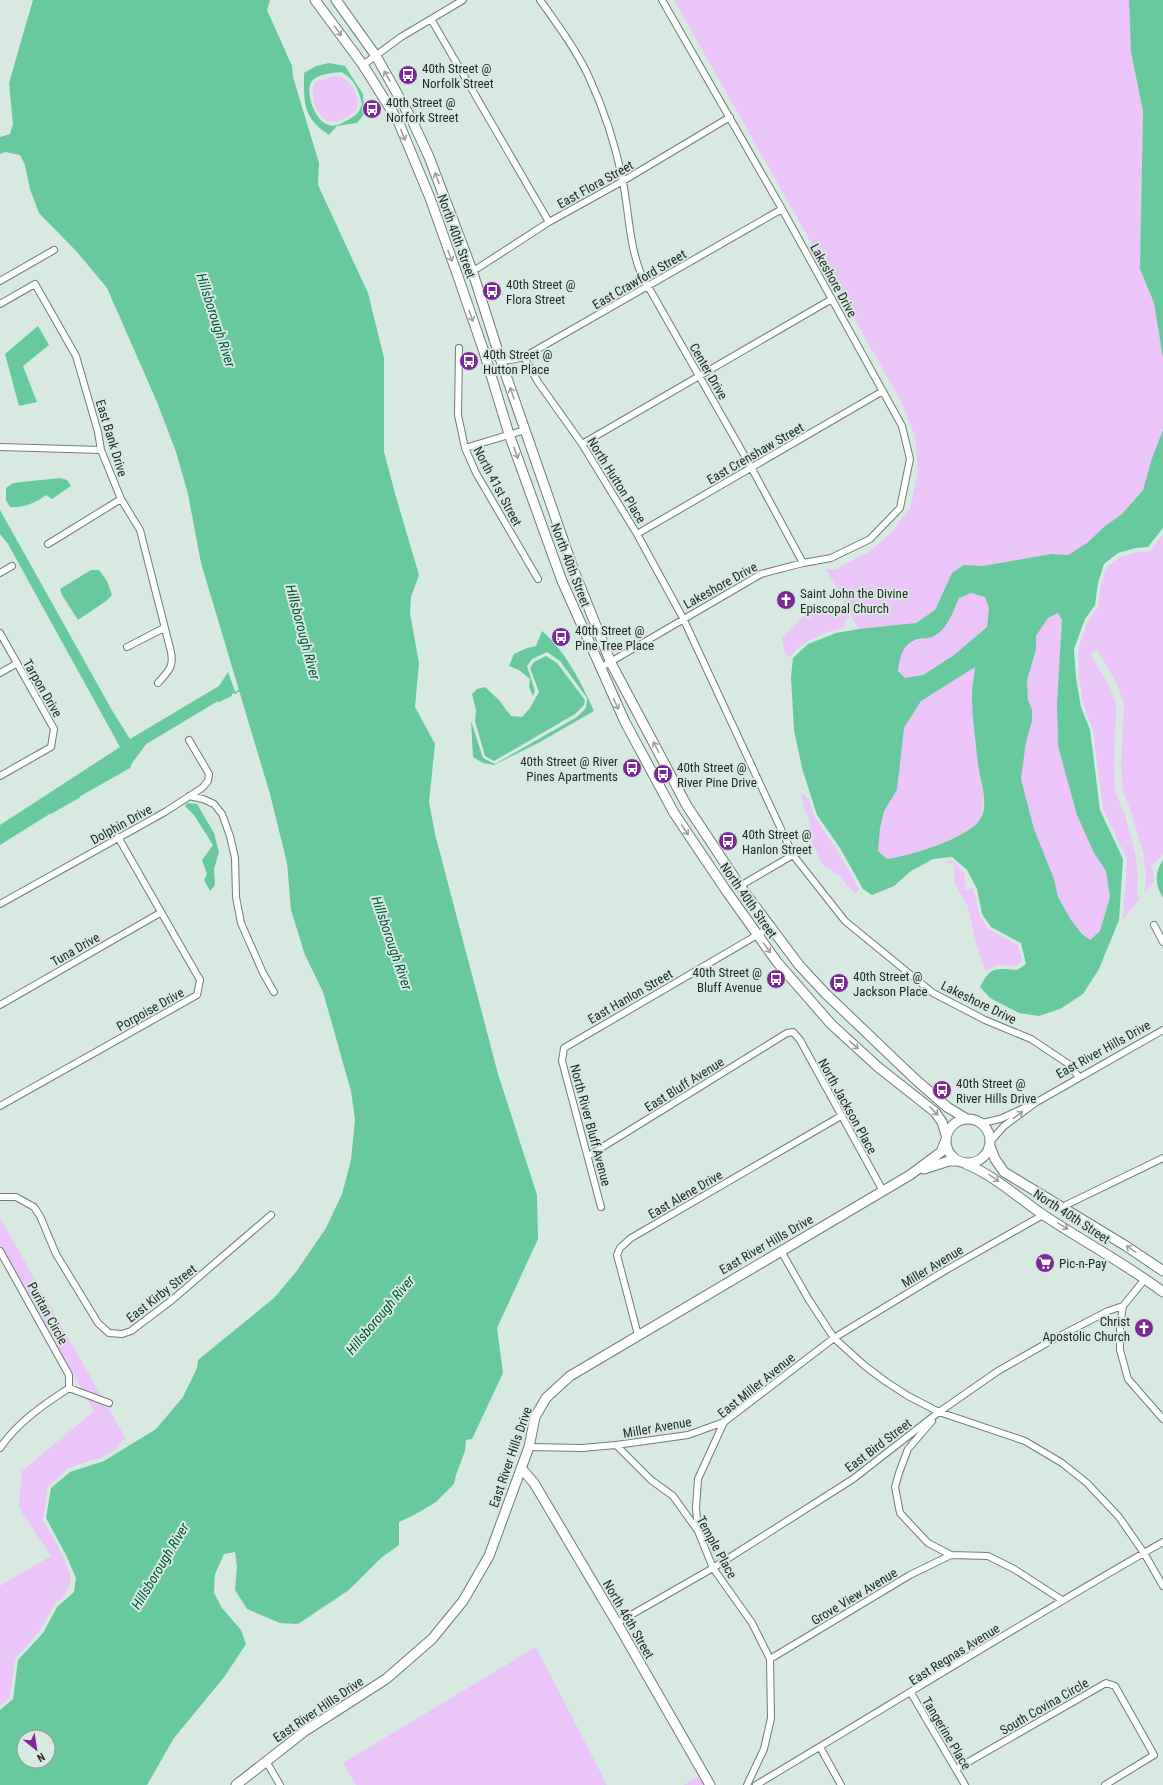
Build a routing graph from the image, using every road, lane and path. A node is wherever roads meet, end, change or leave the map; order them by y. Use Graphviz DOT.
graph roads {
  1 [pos="315,0"];
  2 [pos="336,0"];
  3 [pos="463,0"];
  4 [pos="540,0"];
  5 [pos="662,0"];
  6 [pos="431,19"];
  7 [pos="376,56"];
  8 [pos="362,65"];
  9 [pos="730,117"];
  10 [pos="623,181"];
  11 [pos="782,209"];
  12 [pos="549,222"];
  13 [pos="54,250"];
  14 [pos="472,270"];
  15 [pos="0,281"];
  16 [pos="648,287"];
  17 [pos="832,299"];
  18 [pos="0,304"];
  19 [pos="459,348"];
  20 [pos="483,349"];
  21 [pos="524,357"];
  22 [pos="501,361"];
  23 [pos="699,376"];
  24 [pos="884,391"];
  25 [pos="525,430"];
  26 [pos="509,434"];
  27 [pos="582,444"];
  28 [pos="0,447"];
  29 [pos="465,448"];
  30 [pos="101,450"];
  31 [pos="751,467"];
  32 [pos="121,499"];
  33 [pos="637,534"];
  34 [pos="48,544"];
  35 [pos="803,563"];
  36 [pos="12,566"];
  37 [pos="0,573"];
  38 [pos="538,579"];
  39 [pos="683,618"];
  40 [pos="164,628"];
  41 [pos="0,633"];
  42 [pos="127,647"];
  43 [pos="612,662"];
  44 [pos="16,664"];
  45 [pos="600,668"];
  46 [pos="0,673"];
  47 [pos="158,683"];
  48 [pos="189,740"];
  49 [pos="0,776"];
  50 [pos="189,796"];
  51 [pos="687,806"];
  52 [pos="674,813"];
  53 [pos="118,837"];
  54 [pos="793,855"];
  55 [pos="740,886"];
  56 [pos="0,904"];
  57 [pos="160,913"];
  58 [pos="1154,925"];
  59 [pos="771,927"];
  60 [pos="757,934"];
  61 [pos="1163,942"];
  62 [pos="274,992"];
  63 [pos="0,1005"];
  64 [pos="1163,1030"];
  65 [pos="793,1032"];
  66 [pos="564,1048"];
  67 [pos="1079,1077"];
  68 [pos="1035,1103"];
  69 [pos="0,1106"];
  70 [pos="841,1116"];
  71 [pos="967,1119"];
  72 [pos="982,1124"];
  73 [pos="946,1138"];
  74 [pos="990,1144"];
  75 [pos="588,1156"];
  76 [pos="1163,1158"];
  77 [pos="962,1163"];
  78 [pos="910,1175"];
  79 [pos="883,1191"];
  80 [pos="0,1197"];
  81 [pos="601,1207"];
  82 [pos="1062,1207"];
  83 [pos="271,1215"];
  84 [pos="1043,1215"];
  85 [pos="0,1251"];
  86 [pos="780,1251"];
  87 [pos="1163,1271"];
  88 [pos="1145,1279"];
  89 [pos="1163,1292"];
  90 [pos="1124,1306"];
  91 [pos="638,1335"];
  92 [pos="834,1338"];
  93 [pos="69,1388"];
  94 [pos="109,1403"];
  95 [pos="939,1412"];
  96 [pos="1163,1418"];
  97 [pos="724,1422"];
  98 [pos="616,1445"];
  99 [pos="529,1447"];
  100 [pos="0,1448"];
  101 [pos="522,1468"];
  102 [pos="698,1531"];
  103 [pos="1163,1542"];
  104 [pos="1144,1553"];
  105 [pos="951,1555"];
  106 [pos="714,1568"];
  107 [pos="1163,1586"];
  108 [pos="1062,1600"];
  109 [pos="617,1623"];
  110 [pos="770,1659"];
  111 [pos="911,1693"];
  112 [pos="820,1747"];
  113 [pos="266,1761"];
  114 [pos="956,1769"];
  115 [pos="236,1785"];
  116 [pos="280,1785"];
  117 [pos="710,1785"];
  118 [pos="747,1785"];
  119 [pos="756,1785"];
  120 [pos="841,1785"];
  121 [pos="965,1785"];
  122 [pos="1105,1785"];
  1 -- 8 [label="main road, North 40th Street, one-way"];
  2 -- 7 [label="main road, North 40th Street"];
  3 -- 6 [label="street"];
  4 -- 10 [label="street, Center Drive"];
  5 -- 9 [label="street, Lakeshore Drive"];
  6 -- 7 [label="street"];
  6 -- 12 [label="street"];
  7 -- 8 [label="street"];
  14 -- 7 [label="main road, North 40th Street, one-way"];
  8 -- 20 [label="main road, North 40th Street, one-way"];
  9 -- 10 [label="street, East Flora Street"];
  9 -- 11 [label="street, Lakeshore Drive"];
  10 -- 12 [label="street, East Flora Street"];
  10 -- 16 [label="street, Center Drive"];
  11 -- 16 [label="street, East Crawford Street"];
  11 -- 17 [label="street, Lakeshore Drive"];
  12 -- 14 [label="street, East Flora Street"];
  13 -- 15 [label="street"];
  14 -- 22 [label="main road, North 40th Street"];
  16 -- 21 [label="street, East Crawford Street"];
  16 -- 23 [label="street, Center Drive"];
  17 -- 23 [label="street"];
  17 -- 24 [label="street, Lakeshore Drive"];
  18 -- 30 [label="street, East Bank Drive"];
  19 -- 29 [label="street, North 41st Street"];
  20 -- 22 [label="street"];
  20 -- 26 [label="main road, North 40th Street"];
  21 -- 22 [label="street, East Crawford Street"];
  21 -- 27 [label="street, North Hutton Place"];
  25 -- 22 [label="main road, North 40th Street, one-way"];
  23 -- 27 [label="street"];
  23 -- 31 [label="street, Center Drive"];
  24 -- 31 [label="street, East Crenshaw Street"];
  24 -- 35 [label="street, Lakeshore Drive"];
  25 -- 26 [label="street"];
  25 -- 43 [label="main road, North 40th Street"];
  26 -- 29 [label="street"];
  26 -- 45 [label="main road, North 40th Street, one-way"];
  27 -- 33 [label="street, North Hutton Place"];
  28 -- 30 [label="street"];
  29 -- 38 [label="street, North 41st Street"];
  30 -- 32 [label="street, East Bank Drive"];
  31 -- 33 [label="street, East Crenshaw Street"];
  31 -- 35 [label="street, Center Drive"];
  32 -- 34 [label="street"];
  32 -- 40 [label="street, East Bank Drive"];
  33 -- 39 [label="street, North Hutton Place"];
  35 -- 39 [label="street, Lakeshore Drive"];
  36 -- 37 [label="street"];
  39 -- 43 [label="street"];
  39 -- 54 [label="street, Lakeshore Drive"];
  40 -- 42 [label="street"];
  40 -- 47 [label="street, East Bank Drive"];
  41 -- 44 [label="street, Tarpon Drive"];
  43 -- 45 [label="street"];
  51 -- 43 [label="main road, North 40th Street, one-way"];
  44 -- 46 [label="street"];
  44 -- 49 [label="street, Tarpon Drive"];
  45 -- 52 [label="main road, North 40th Street, one-way"];
  48 -- 50 [label="street, Dolphin Drive"];
  50 -- 53 [label="street, Dolphin Drive"];
  50 -- 62 [label="street"];
  51 -- 52 [label="main road"];
  51 -- 55 [label="main road, North 40th Street"];
  52 -- 60 [label="main road, North 40th Street, one-way"];
  53 -- 56 [label="street, Dolphin Drive"];
  53 -- 57 [label="street, Porpoise Drive"];
  54 -- 55 [label="street"];
  54 -- 67 [label="street, Lakeshore Drive"];
  55 -- 59 [label="main road, North 40th Street"];
  57 -- 63 [label="street, Tuna Drive"];
  57 -- 69 [label="street, Porpoise Drive"];
  58 -- 61 [label="street"];
  59 -- 60 [label="street, East Hanlon Street"];
  59 -- 71 [label="main road, North 40th Street"];
  60 -- 66 [label="street, East Hanlon Street"];
  60 -- 73 [label="main road, North 40th Street, one-way"];
  64 -- 67 [label="street, East River Hills Drive"];
  65 -- 70 [label="street, North Jackson Place"];
  65 -- 75 [label="street, East Bluff Avenue"];
  66 -- 75 [label="street, North River Bluff Avenue"];
  67 -- 68 [label="street, East River Hills Drive"];
  68 -- 72 [label="street, East River Hills Drive"];
  74 -- 68 [label="street, East River Hills Drive, one-way"];
  70 -- 79 [label="street, North Jackson Place"];
  70 -- 91 [label="street, East Alene Drive"];
  71 -- 72 [label="main road"];
  71 -- 73 [label="main road"];
  72 -- 74 [label="main road"];
  73 -- 77 [label="main road"];
  73 -- 78 [label="main road, East River Hills Drive"];
  74 -- 77 [label="main road"];
  74 -- 82 [label="main road, North 40th Street"];
  75 -- 81 [label="street, North River Bluff Avenue"];
  76 -- 82 [label="street"];
  77 -- 78 [label="main road, East River Hills Drive"];
  77 -- 84 [label="main road, North 40th Street, one-way"];
  78 -- 79 [label="main road, East River Hills Drive"];
  79 -- 86 [label="main road, East River Hills Drive"];
  80 -- 83 [label="street, East Kirby Street"];
  87 -- 82 [label="main road, North 40th Street, one-way"];
  84 -- 88 [label="main road, North 40th Street, one-way"];
  84 -- 92 [label="street, Miller Avenue"];
  85 -- 93 [label="street, Puritan Circle"];
  86 -- 91 [label="main road, East River Hills Drive"];
  86 -- 92 [label="street"];
  88 -- 89 [label="main road, North 40th Street"];
  88 -- 90 [label="street"];
  90 -- 95 [label="street, East Bird Street"];
  90 -- 96 [label="street"];
  91 -- 99 [label="main road, East River Hills Drive"];
  92 -- 95 [label="street"];
  92 -- 97 [label="street, East Miller Avenue"];
  93 -- 94 [label="street"];
  93 -- 100 [label="street"];
  95 -- 104 [label="street"];
  95 -- 105 [label="street"];
  95 -- 106 [label="street, East Bird Street"];
  97 -- 98 [label="street, Miller Avenue"];
  97 -- 102 [label="street, East Miller Avenue"];
  98 -- 99 [label="street"];
  98 -- 102 [label="street, Temple Place"];
  99 -- 101 [label="main road, East River Hills Drive"];
  101 -- 109 [label="main road, North 46th Street"];
  101 -- 113 [label="main road, East River Hills Drive"];
  102 -- 106 [label="street, Temple Place"];
  103 -- 104 [label="street, East Regnas Avenue"];
  104 -- 107 [label="street"];
  104 -- 108 [label="street, East Regnas Avenue"];
  105 -- 108 [label="street"];
  105 -- 110 [label="street, Grove View Avenue"];
  106 -- 109 [label="street, East Bird Street"];
  106 -- 110 [label="street, Temple Place"];
  108 -- 111 [label="street, East Regnas Avenue"];
  109 -- 117 [label="main road, North 46th Street"];
  110 -- 118 [label="street, Temple Place"];
  111 -- 112 [label="street, East Regnas Avenue"];
  111 -- 114 [label="street, Tangerine Place"];
  112 -- 119 [label="street, East Regnas Avenue"];
  112 -- 120 [label="street"];
  113 -- 115 [label="main road, East River Hills Drive"];
  113 -- 116 [label="street"];
  114 -- 121 [label="street, Tangerine Place"];
  114 -- 122 [label="street, South Covina Circle"];
}
